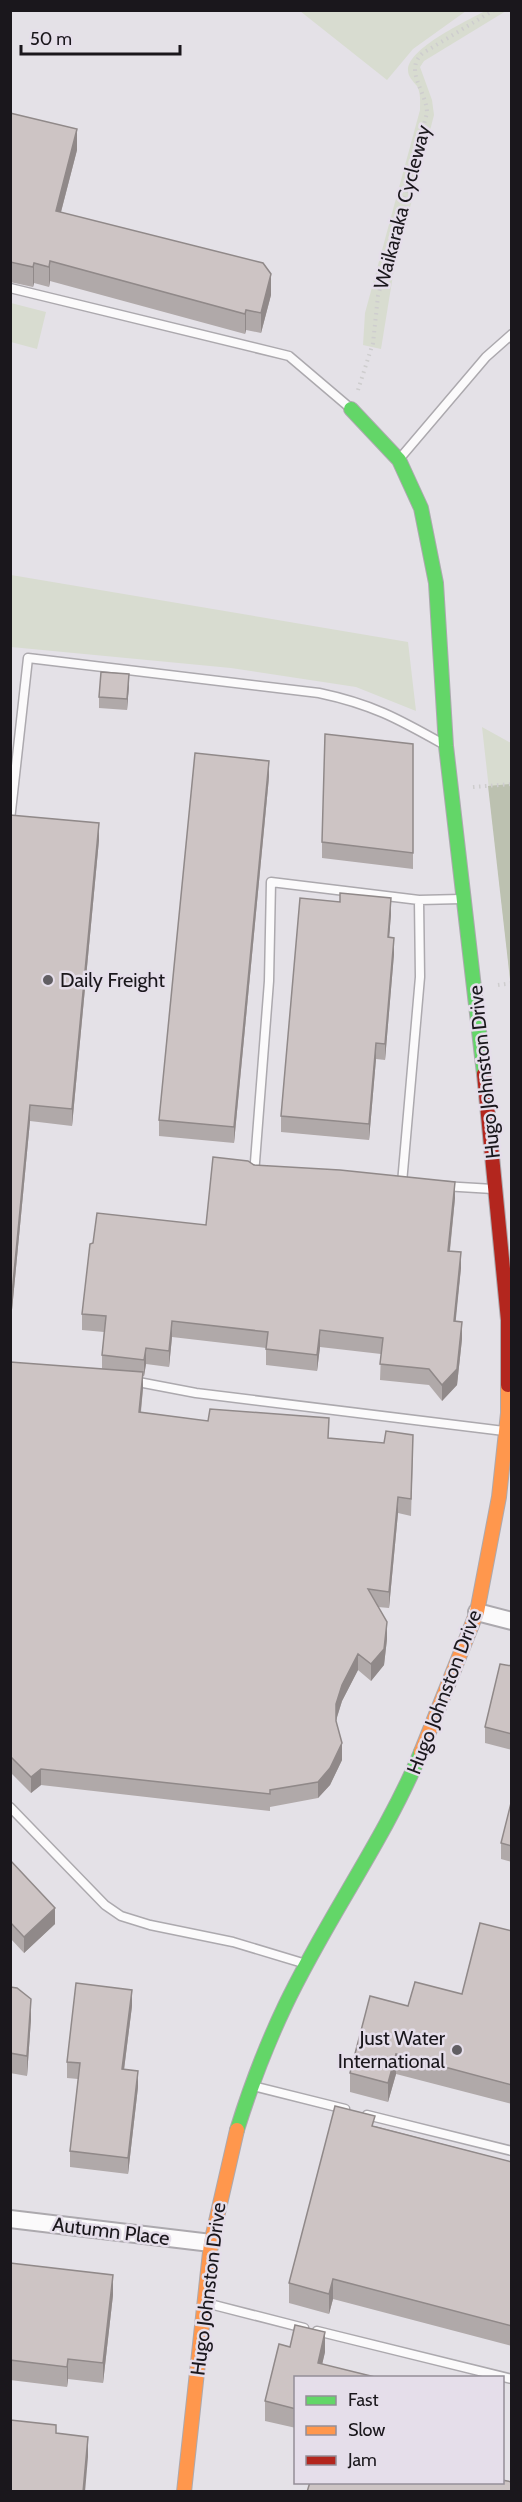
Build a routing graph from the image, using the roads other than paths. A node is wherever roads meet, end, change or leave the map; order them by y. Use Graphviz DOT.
graph roads {
  1 [pos="10,288"];
  2 [pos="512,334"];
  3 [pos="351,409"];
  4 [pos="399,460"];
  5 [pos="446,746"];
  6 [pos="10,820"];
  7 [pos="465,898"];
  8 [pos="419,900"];
  9 [pos="265,1175"];
  10 [pos="391,1183"];
  11 [pos="402,1183"];
  12 [pos="414,1184"];
  13 [pos="438,1185"];
  14 [pos="496,1189"];
  15 [pos="128,1380"];
  16 [pos="506,1431"];
  17 [pos="477,1612"];
  18 [pos="512,1621"];
  19 [pos="10,1807"];
  20 [pos="307,1964"];
  21 [pos="251,2085"];
  22 [pos="512,2151"];
  23 [pos="10,2219"];
  24 [pos="211,2243"];
  25 [pos="205,2303"];
  26 [pos="500,2376"];
  27 [pos="184,2492"];
  1 -- 3 [label="lane"];
  2 -- 4 [label="lane"];
  3 -- 4 [label="street, Hugo Johnston Drive"];
  4 -- 5 [label="street, Hugo Johnston Drive"];
  5 -- 6 [label="lane"];
  5 -- 7 [label="street, Hugo Johnston Drive"];
  7 -- 8 [label="lane"];
  7 -- 14 [label="street, Hugo Johnston Drive"];
  8 -- 9 [label="lane"];
  8 -- 11 [label="lane"];
  10 -- 11 [label="lane"];
  11 -- 12 [label="lane"];
  13 -- 14 [label="lane"];
  14 -- 16 [label="street, Hugo Johnston Drive"];
  15 -- 16 [label="lane"];
  16 -- 17 [label="street, Hugo Johnston Drive"];
  17 -- 18 [label="street"];
  17 -- 20 [label="street, Hugo Johnston Drive"];
  19 -- 20 [label="lane"];
  20 -- 21 [label="street, Hugo Johnston Drive"];
  21 -- 22 [label="lane"];
  21 -- 24 [label="street, Hugo Johnston Drive"];
  23 -- 24 [label="street, Autumn Place"];
  24 -- 25 [label="street, Hugo Johnston Drive"];
  25 -- 26 [label="lane"];
  25 -- 27 [label="street, Hugo Johnston Drive"];
}
